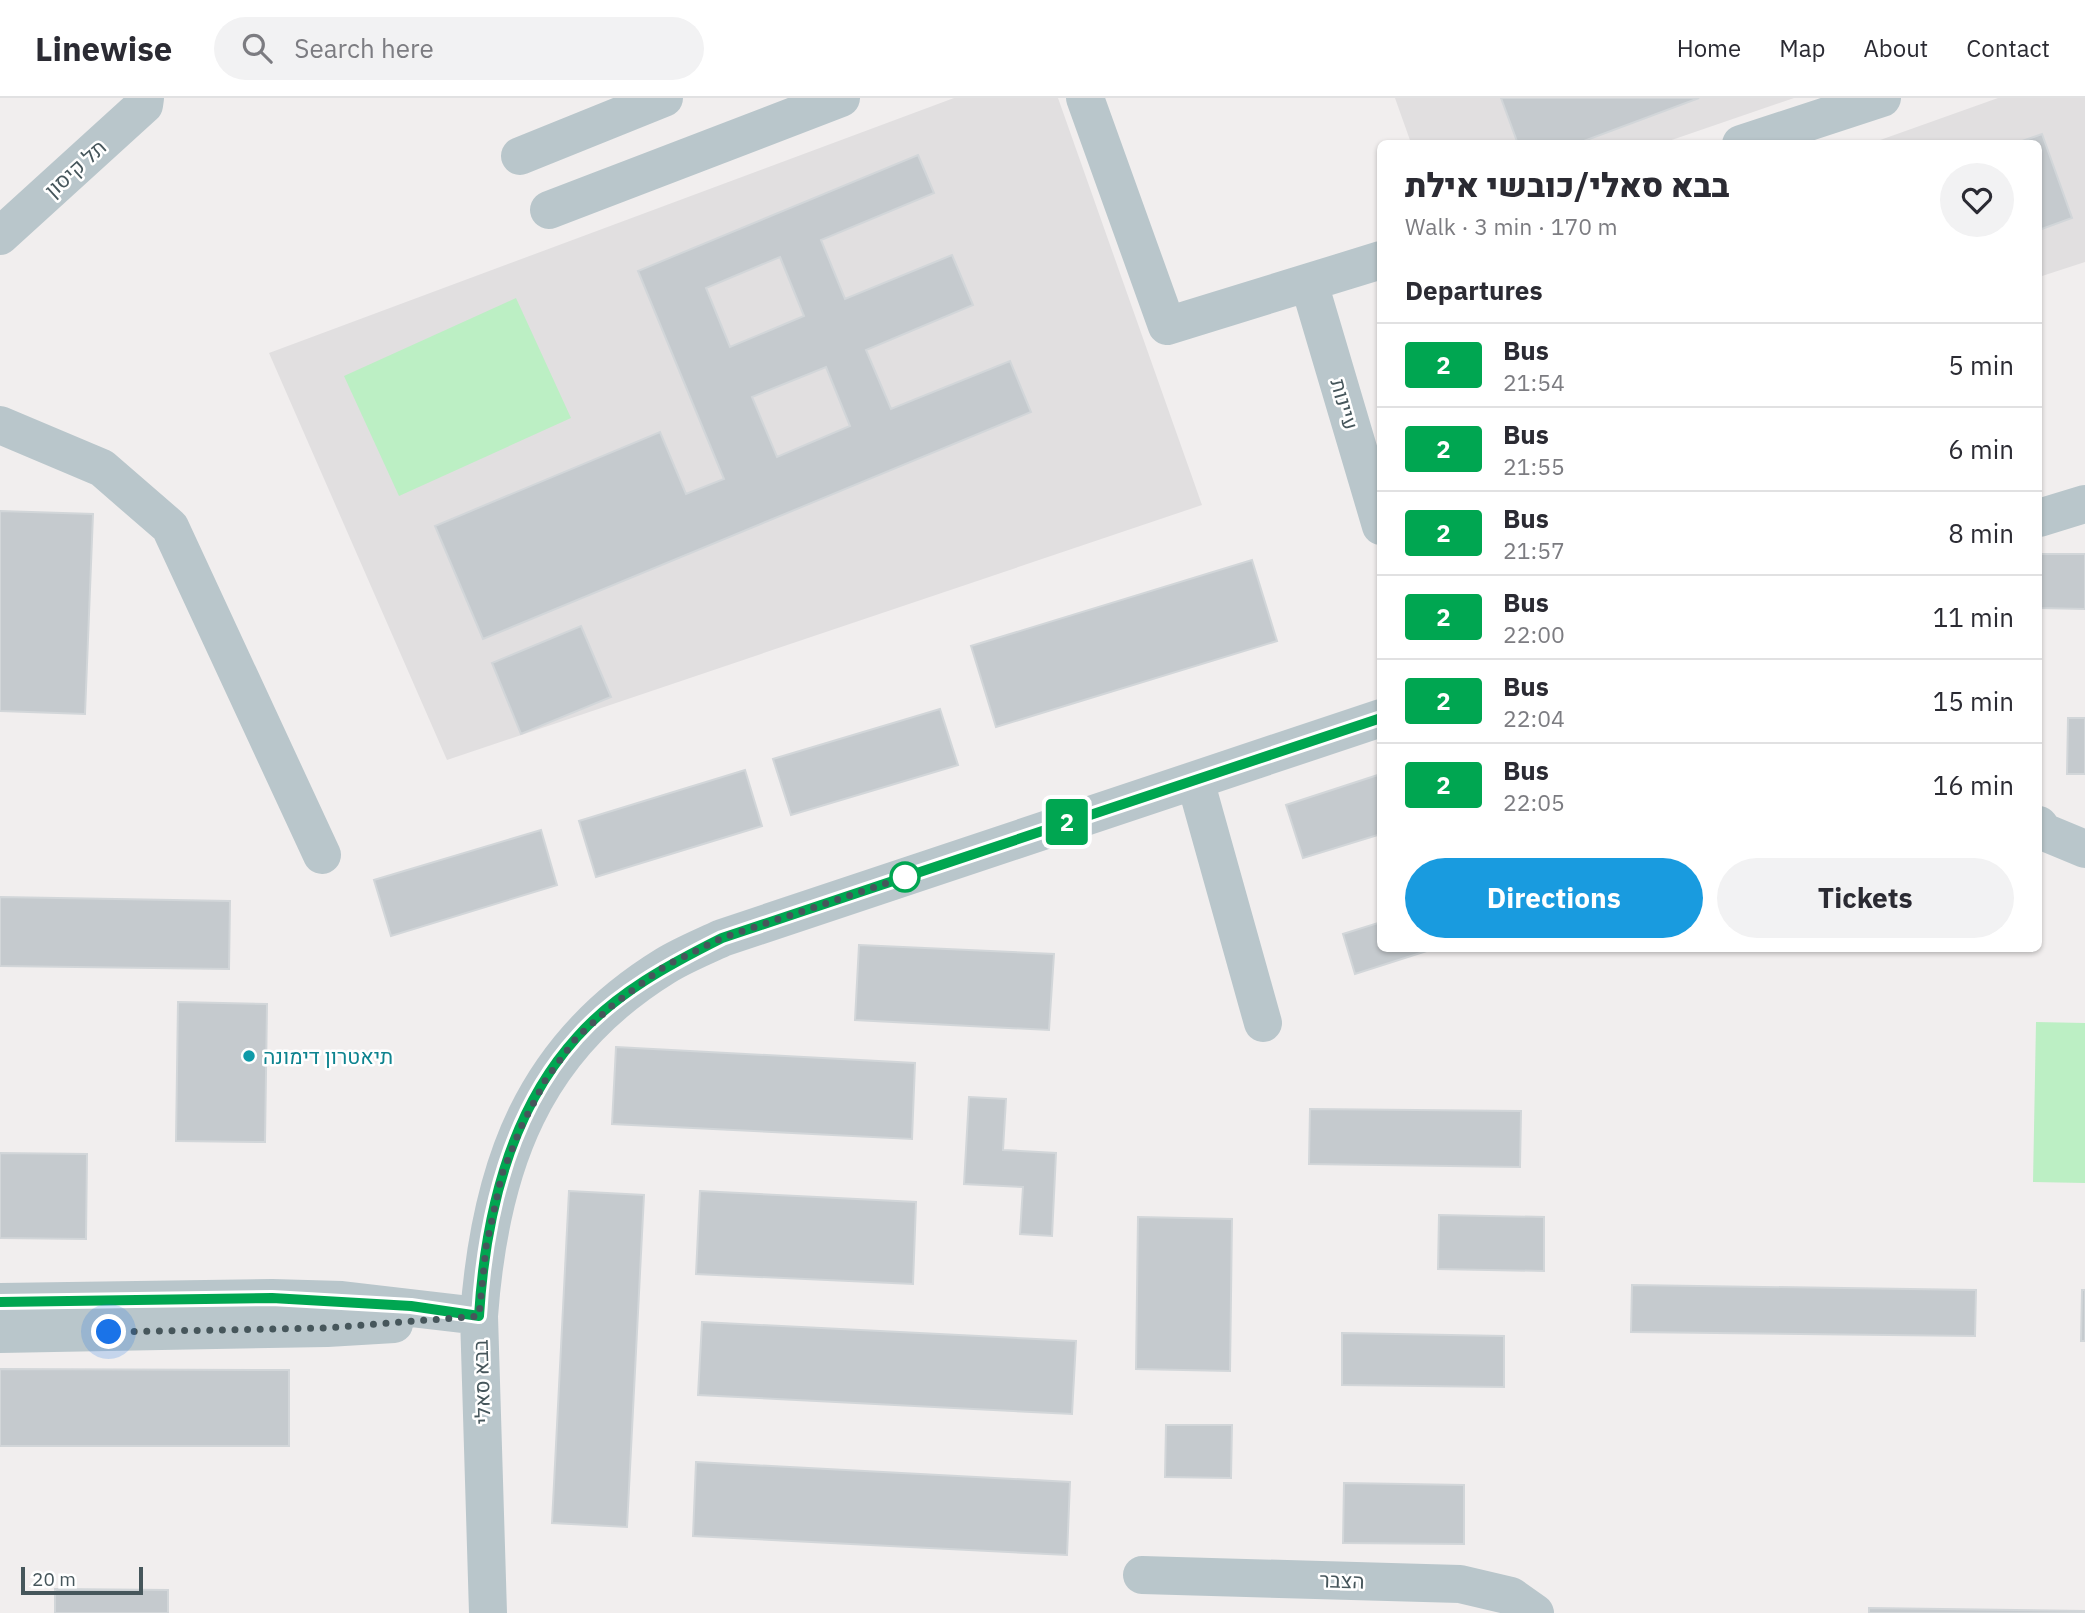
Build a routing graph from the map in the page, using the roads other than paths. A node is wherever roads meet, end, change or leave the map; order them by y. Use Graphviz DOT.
graph roads {
  1 [pos="145,98"];
  2 [pos="664,98"];
  3 [pos="841,98"];
  4 [pos="1085,98"];
  5 [pos="1882,98"];
  6 [pos="1753,140"];
  7 [pos="520,156"];
  8 [pos="549,210"];
  9 [pos="0,236"];
  10 [pos="1377,261"];
  11 [pos="1309,283"];
  12 [pos="0,425"];
  13 [pos="2085,503"];
  14 [pos="1377,512"];
  15 [pos="2042,517"];
  16 [pos="1377,719"];
  17 [pos="1195,780"];
  18 [pos="2042,829"];
  19 [pos="2085,849"];
  20 [pos="322,855"];
  21 [pos="1263,1023"];
  22 [pos="0,1302"];
  23 [pos="479,1316"];
  24 [pos="0,1334"];
  25 [pos="1142,1575"];
  26 [pos="488,1613"];
  27 [pos="1535,1613"];
  1 -- 9 [label="street, תל קיסון"];
  2 -- 7 [label="street"];
  3 -- 8 [label="street"];
  4 -- 11 [label="street"];
  5 -- 6 [label="street"];
  10 -- 11 [label="street"];
  11 -- 14 [label="street, עיינות"];
  12 -- 20 [label="street"];
  13 -- 15 [label="street"];
  16 -- 17 [label="street, בבא סאלי"];
  17 -- 21 [label="street"];
  17 -- 23 [label="street, בבא סאלי"];
  18 -- 19 [label="street"];
  22 -- 23 [label="street"];
  23 -- 24 [label="street"];
  23 -- 26 [label="street, בבא סאלי"];
  25 -- 27 [label="street, הצבר"];
}
